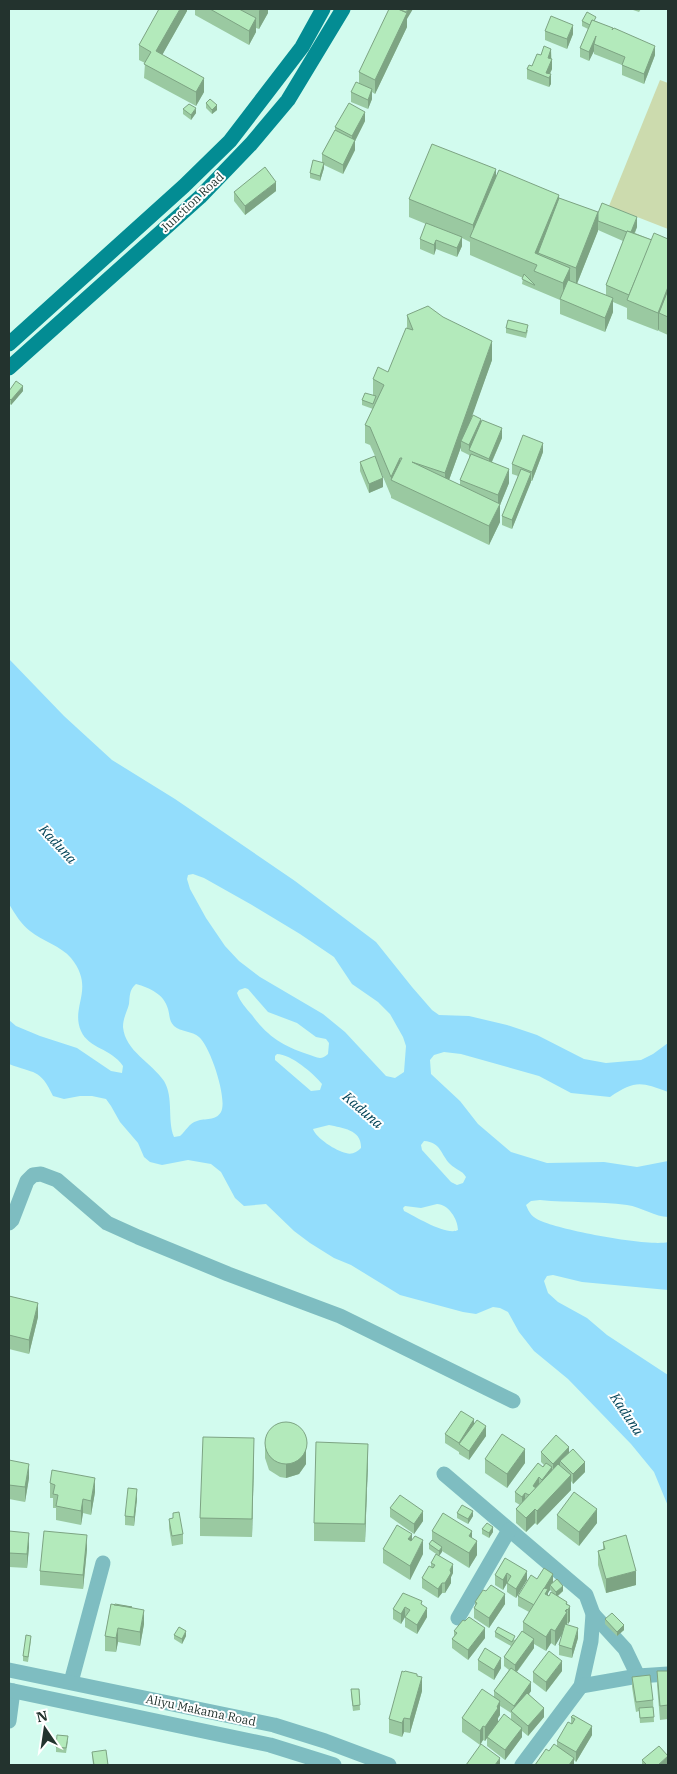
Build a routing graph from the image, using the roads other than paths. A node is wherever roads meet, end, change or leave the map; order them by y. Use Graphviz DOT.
graph roads {
  1 [pos="323,9"];
  2 [pos="343,9"];
  3 [pos="9,344"];
  4 [pos="9,368"];
  5 [pos="9,1223"];
  6 [pos="513,1401"];
  7 [pos="444,1474"];
  8 [pos="509,1530"];
  9 [pos="103,1563"];
  10 [pos="593,1614"];
  11 [pos="458,1618"];
  12 [pos="9,1670"];
  13 [pos="668,1674"];
  14 [pos="638,1676"];
  15 [pos="71,1682"];
  16 [pos="581,1686"];
  17 [pos="11,1691"];
  18 [pos="9,1721"];
  19 [pos="334,1765"];
  20 [pos="389,1765"];
  21 [pos="522,1765"];
  1 -- 3 [label="main road, Junction Road"];
  2 -- 4 [label="main road, Junction Road"];
  5 -- 6 [label="street"];
  7 -- 8 [label="street"];
  8 -- 10 [label="street"];
  8 -- 11 [label="street"];
  9 -- 15 [label="street"];
  10 -- 14 [label="street"];
  10 -- 16 [label="street"];
  12 -- 15 [label="street, Aliyu Makama Road"];
  13 -- 14 [label="street"];
  14 -- 16 [label="street"];
  15 -- 20 [label="street, Aliyu Makama Road"];
  16 -- 21 [label="street"];
  17 -- 18 [label="street"];
  17 -- 19 [label="street, Aliyu Makama Road"];
}
